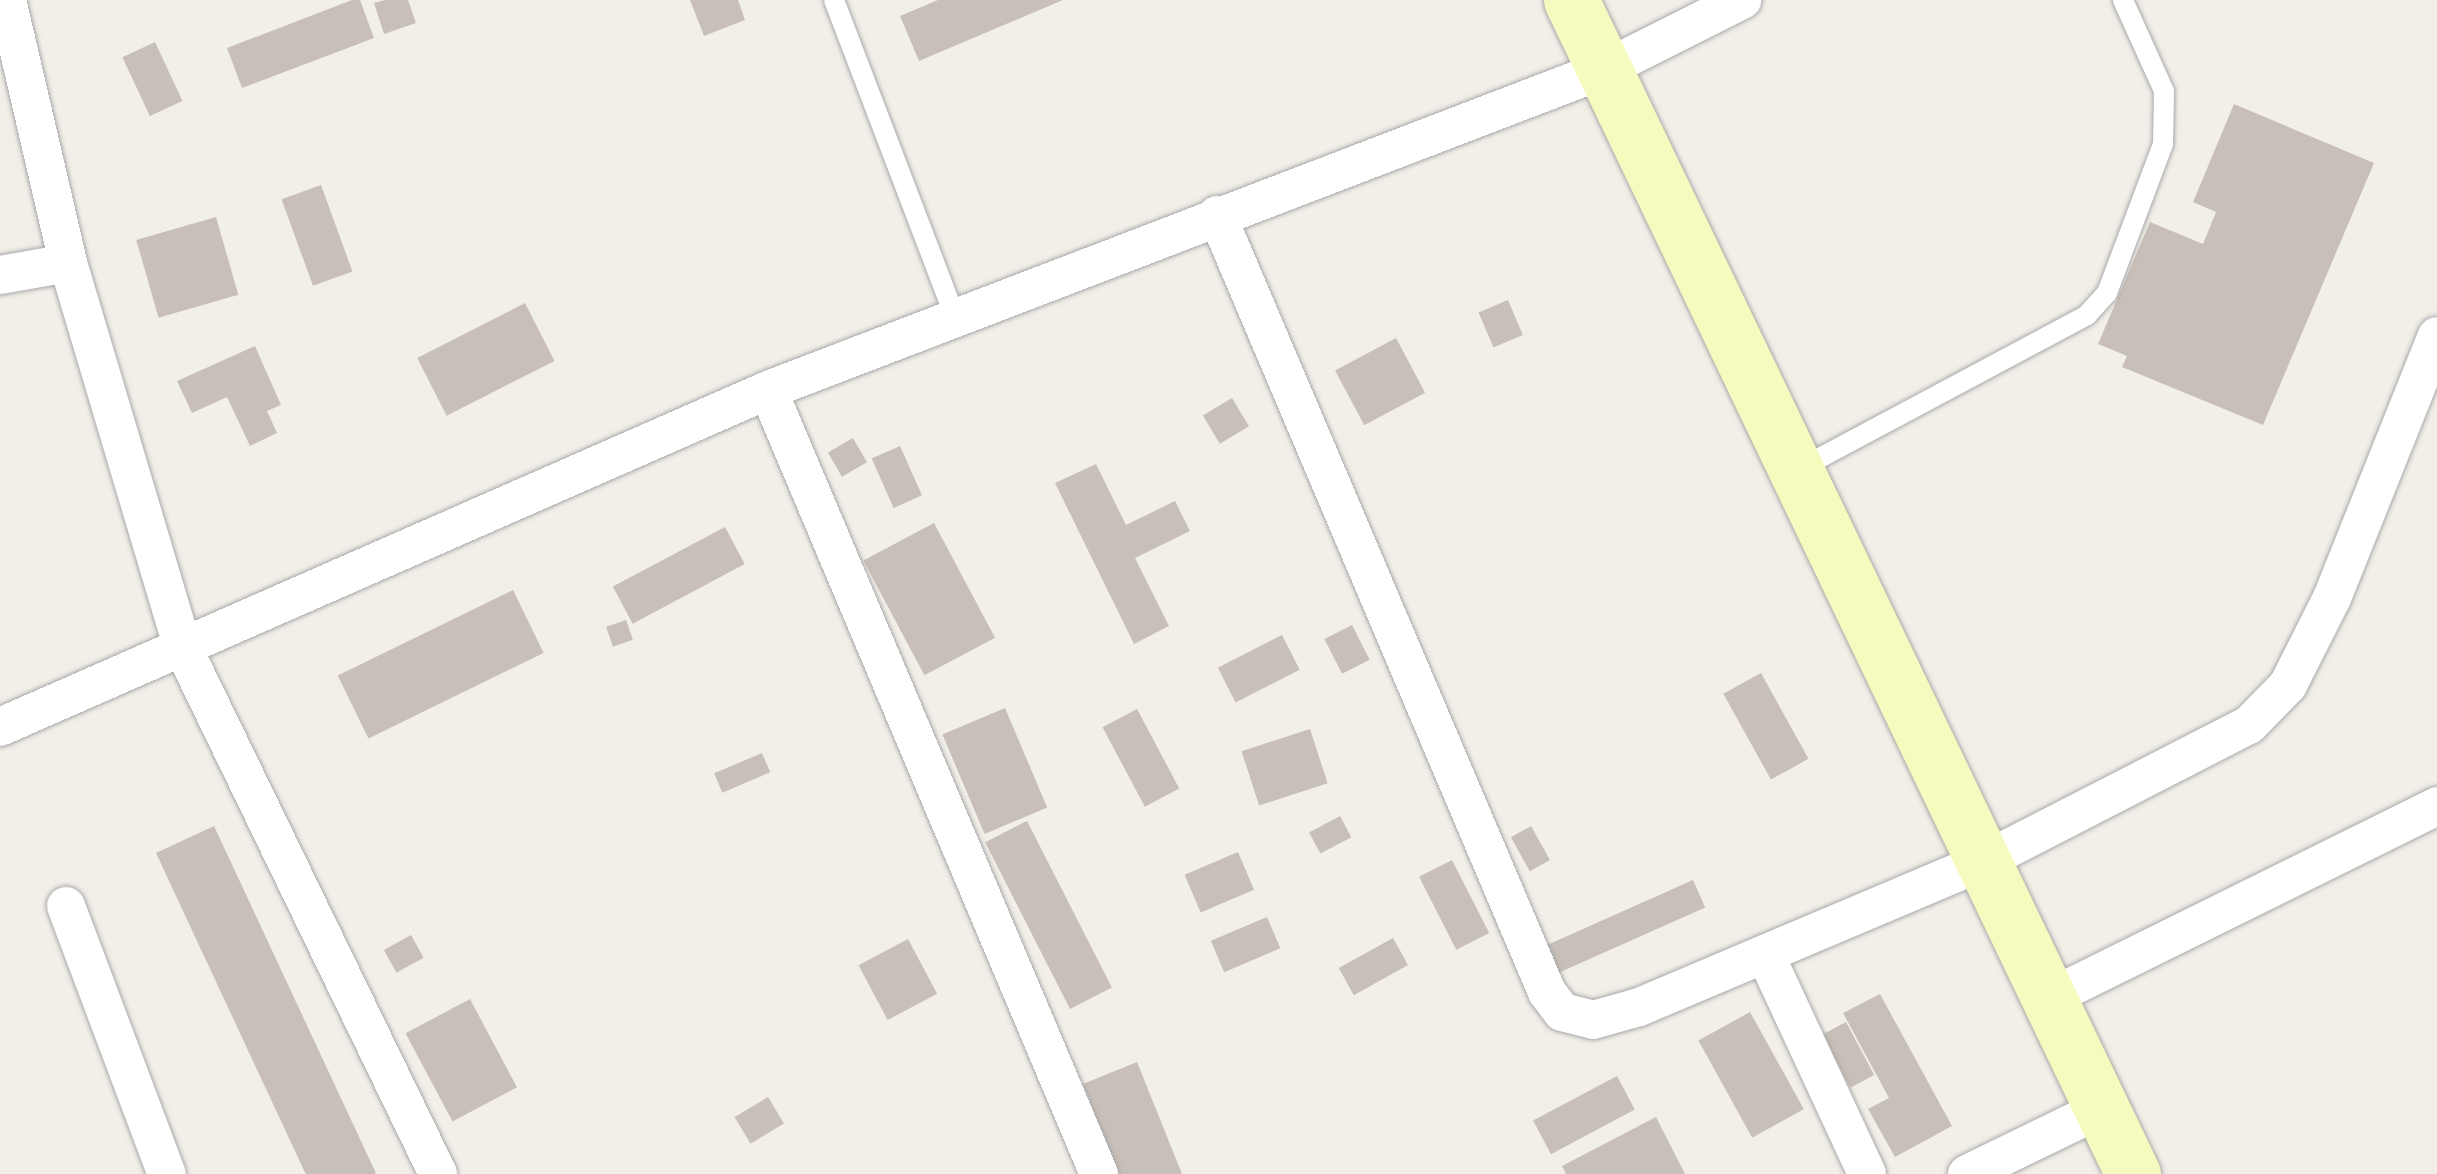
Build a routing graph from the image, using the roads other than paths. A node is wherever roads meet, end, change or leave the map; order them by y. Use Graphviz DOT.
graph roads {
  1 [pos="8,0"];
  2 [pos="834,0"];
  3 [pos="1571,0"];
  4 [pos="1742,0"];
  5 [pos="2123,0"];
  6 [pos="1603,70"];
  7 [pos="1217,215"];
  8 [pos="68,263"];
  9 [pos="0,275"];
  10 [pos="956,320"];
  11 [pos="2437,336"];
  12 [pos="768,390"];
  13 [pos="1795,472"];
  14 [pos="182,646"];
  15 [pos="0,727"];
  16 [pos="2437,806"];
  17 [pos="1982,862"];
  18 [pos="66,906"];
  19 [pos="1765,954"];
  20 [pos="2048,999"];
  21 [pos="2101,1109"];
  22 [pos="167,1174"];
  23 [pos="438,1174"];
  24 [pos="1099,1174"];
  25 [pos="1867,1174"];
  26 [pos="1967,1174"];
  27 [pos="2132,1174"];
  1 -- 8 [label="street"];
  2 -- 10 [label="lane"];
  3 -- 6 [label="street"];
  4 -- 6 [label="street"];
  5 -- 13 [label="lane"];
  6 -- 7 [label="street"];
  6 -- 13 [label="street"];
  7 -- 10 [label="street"];
  7 -- 19 [label="street"];
  8 -- 9 [label="street"];
  8 -- 14 [label="street"];
  10 -- 12 [label="street"];
  11 -- 17 [label="street"];
  12 -- 14 [label="street"];
  12 -- 24 [label="street"];
  13 -- 17 [label="street"];
  14 -- 15 [label="street"];
  14 -- 23 [label="street"];
  16 -- 20 [label="street"];
  17 -- 19 [label="street"];
  17 -- 20 [label="street"];
  18 -- 22 [label="street"];
  19 -- 25 [label="street"];
  20 -- 21 [label="street"];
  21 -- 26 [label="street"];
  21 -- 27 [label="street"];
}
